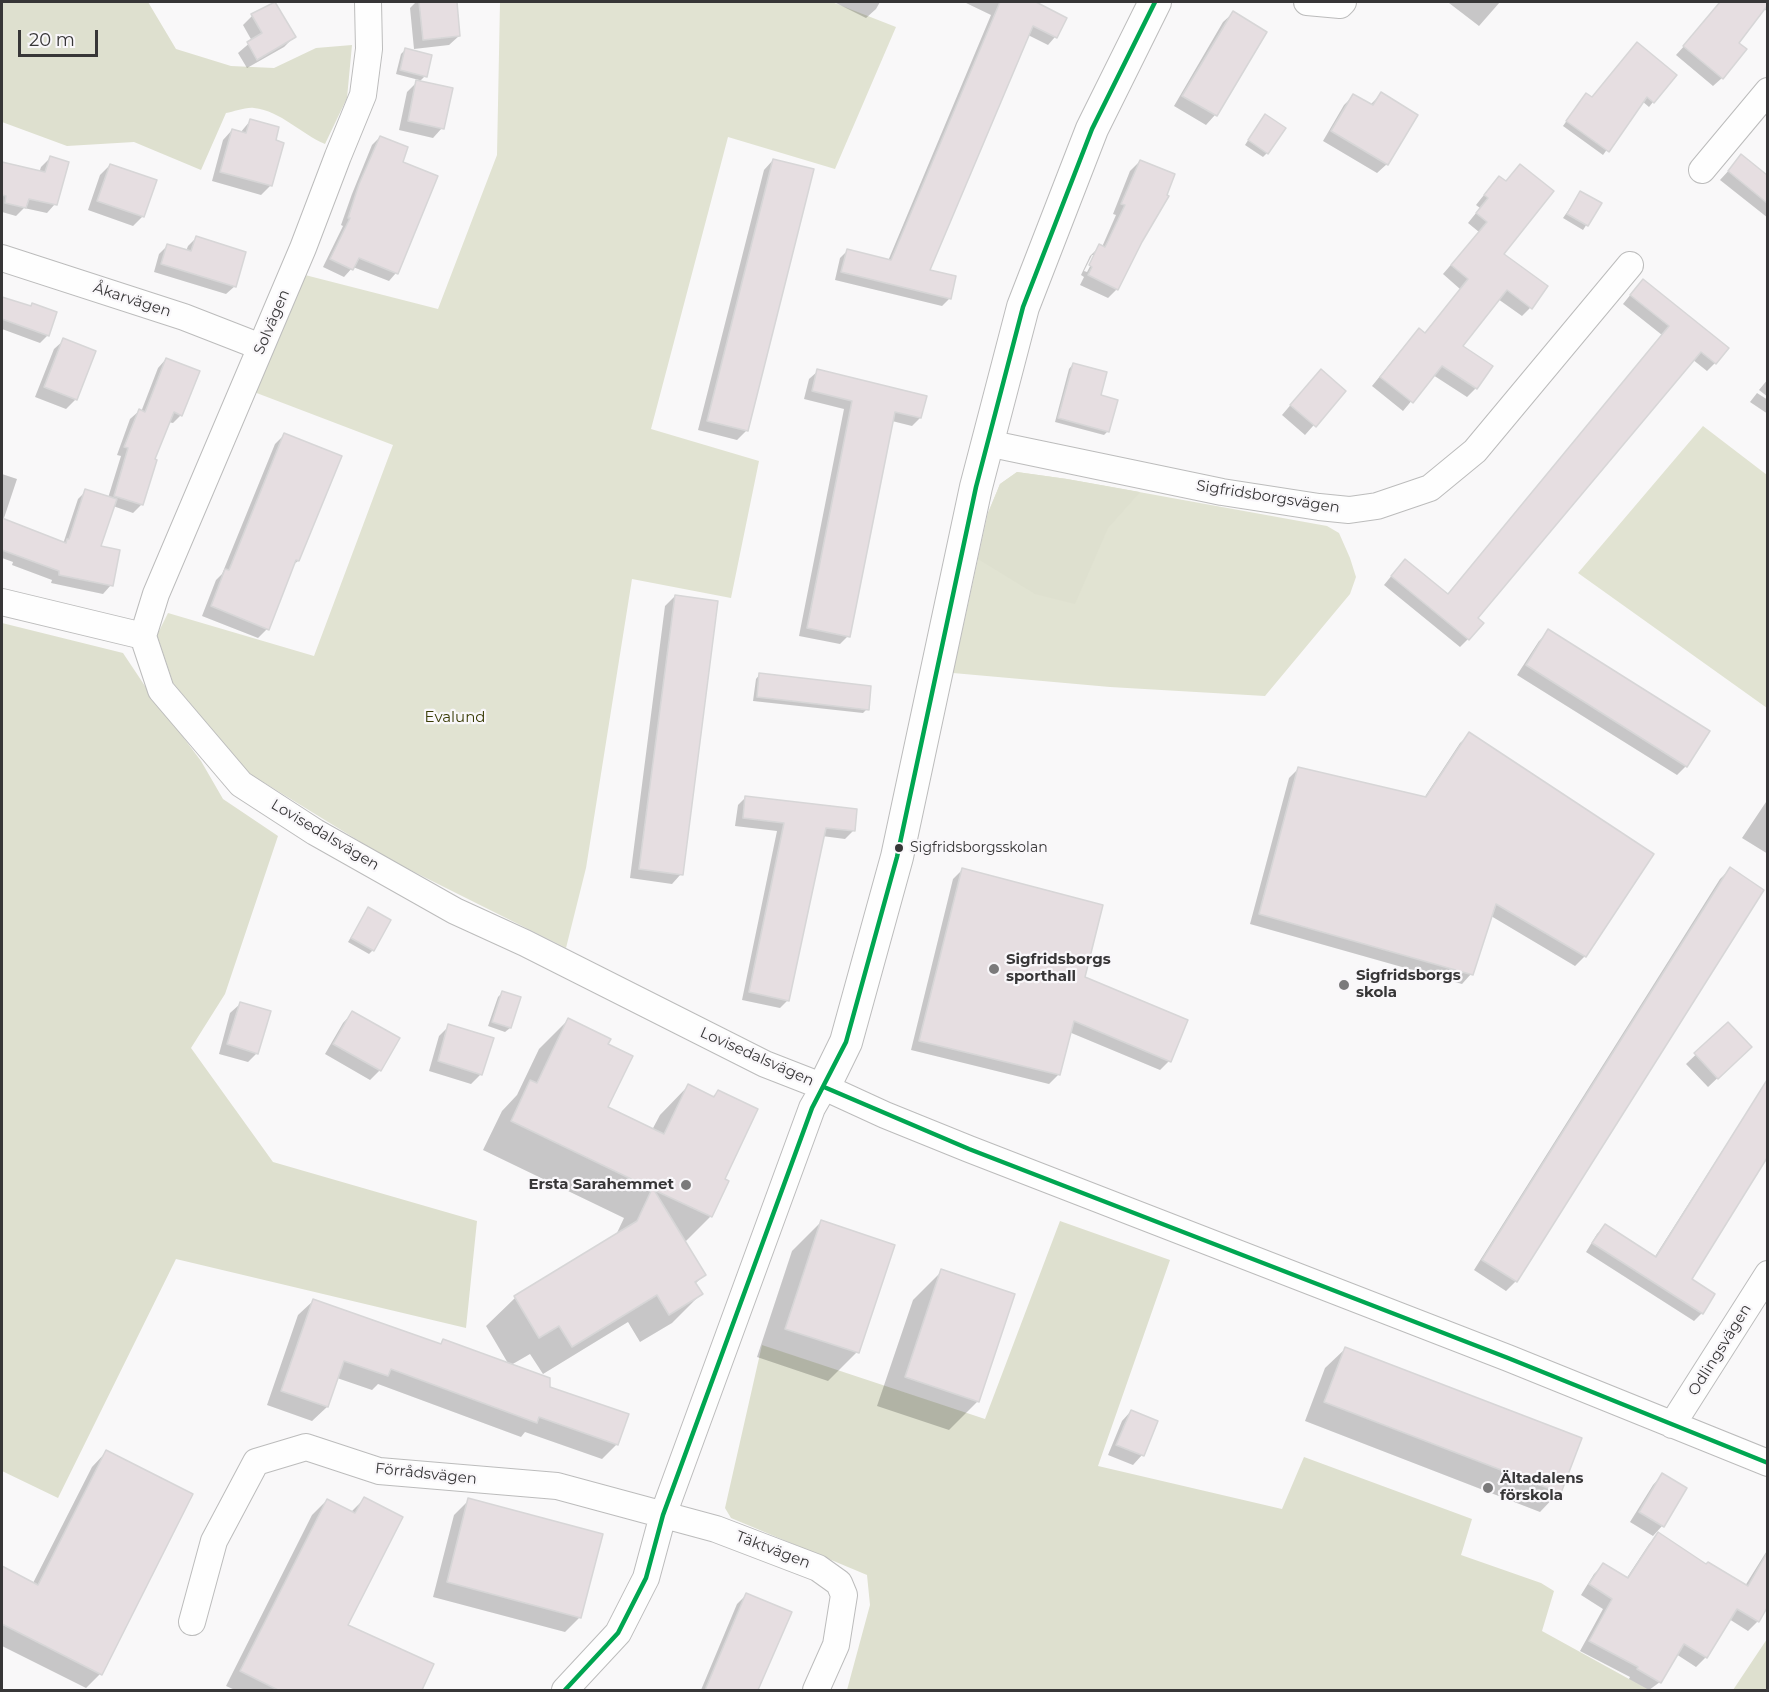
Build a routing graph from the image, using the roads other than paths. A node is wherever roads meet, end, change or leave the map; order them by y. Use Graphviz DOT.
graph roads {
  1 [pos="368,2"];
  2 [pos="1155,2"];
  3 [pos="1307,2"];
  4 [pos="1343,2"];
  5 [pos="1767,91"];
  6 [pos="1702,170"];
  7 [pos="2,258"];
  8 [pos="1630,265"];
  9 [pos="261,347"];
  10 [pos="987,443"];
  11 [pos="2,602"];
  12 [pos="143,636"];
  13 [pos="824,1087"];
  14 [pos="1767,1274"];
  15 [pos="1672,1425"];
  16 [pos="1767,1463"];
  17 [pos="663,1515"];
  18 [pos="192,1622"];
  19 [pos="565,1690"];
  20 [pos="816,1690"];
  1 -- 9 [label="street, Solvägen"];
  2 -- 10 [label="street"];
  3 -- 4 [label="street"];
  5 -- 6 [label="street"];
  7 -- 9 [label="street, Åkarvägen"];
  8 -- 10 [label="street, Sigfridsborgsvägen"];
  9 -- 12 [label="street, Solvägen"];
  10 -- 13 [label="street"];
  11 -- 12 [label="street"];
  12 -- 13 [label="street, Lovisedalsvägen"];
  13 -- 15 [label="street, Lovisedalsvägen"];
  13 -- 17 [label="street"];
  14 -- 15 [label="street, Odlingsvägen"];
  15 -- 16 [label="street, Lovisedalsvägen"];
  17 -- 18 [label="street, Förrådsvägen"];
  17 -- 19 [label="street"];
  17 -- 20 [label="street, Täktvägen"];
}
